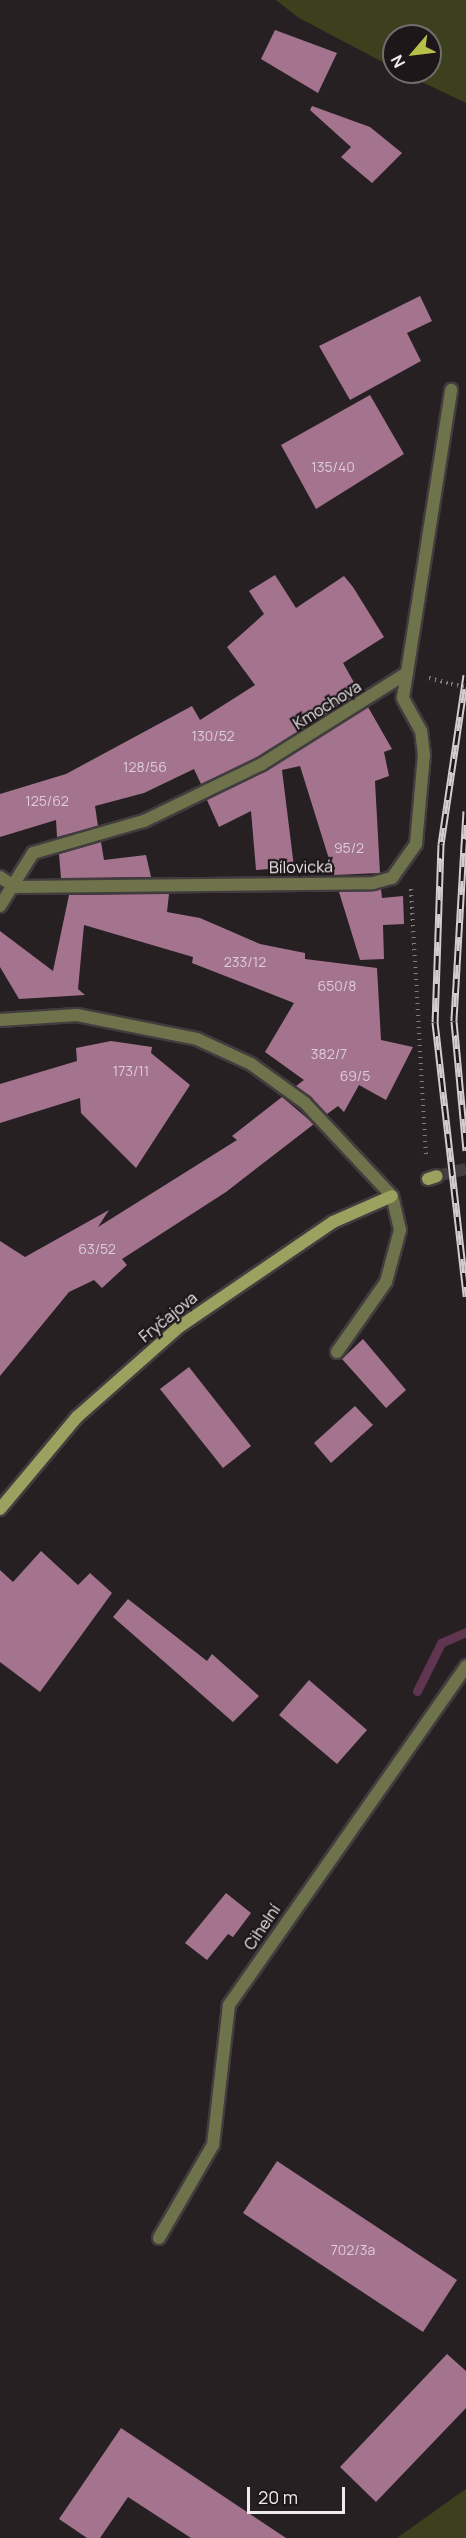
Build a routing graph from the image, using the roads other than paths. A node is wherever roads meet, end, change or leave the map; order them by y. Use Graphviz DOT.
graph roads {
  1 [pos="451,390"];
  2 [pos="407,673"];
  3 [pos="0,878"];
  4 [pos="15,887"];
  5 [pos="0,906"];
  6 [pos="0,1020"];
  7 [pos="392,1196"];
  8 [pos="337,1352"];
  9 [pos="0,1509"];
  10 [pos="466,1666"];
  11 [pos="159,2238"];
  1 -- 2 [label="street"];
  2 -- 4 [label="street, Kmochova"];
  2 -- 4 [label="street, Bílovická"];
  3 -- 4 [label="street"];
  4 -- 5 [label="street"];
  6 -- 7 [label="street"];
  7 -- 8 [label="street"];
  7 -- 9 [label="main road, Fryčajova"];
  10 -- 11 [label="street, Cihelní"];
}
